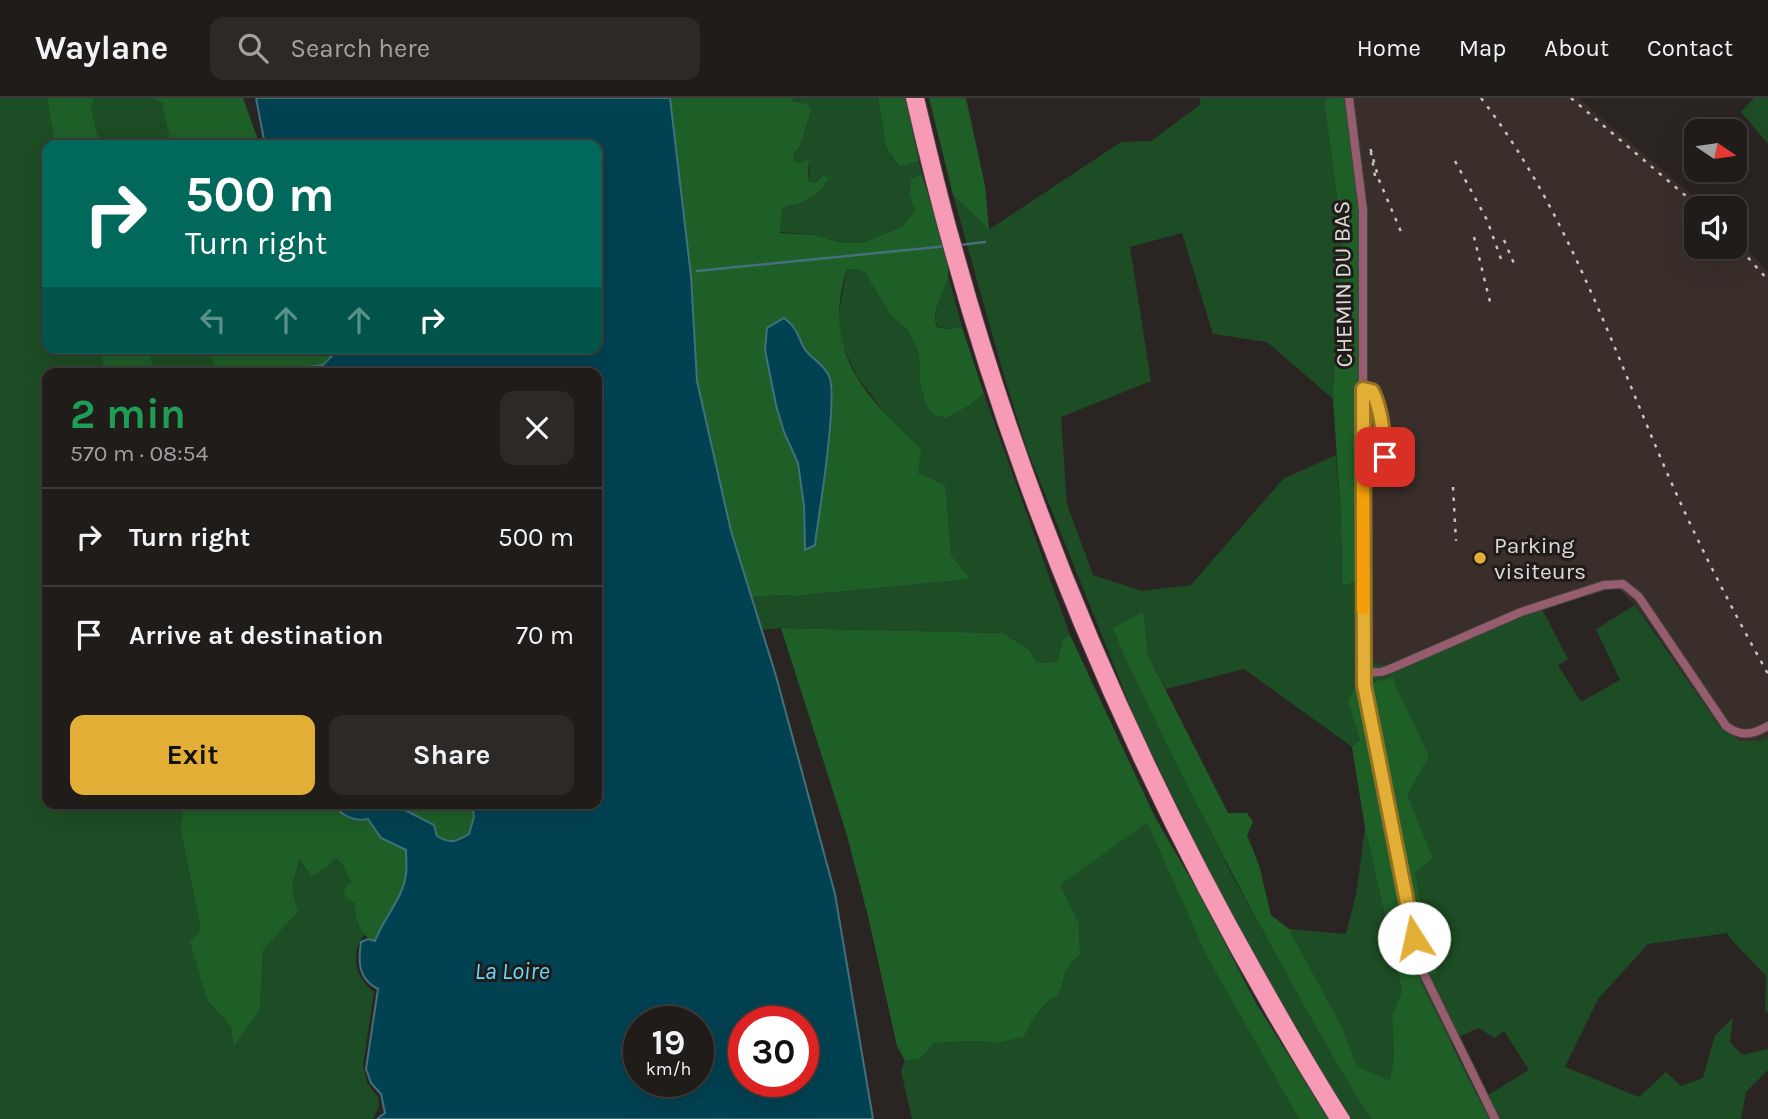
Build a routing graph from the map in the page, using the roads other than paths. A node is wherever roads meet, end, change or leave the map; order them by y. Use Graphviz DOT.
graph roads {
  1 [pos="911,98"];
  2 [pos="922,98"];
  3 [pos="1349,98"];
  4 [pos="1363,389"];
  5 [pos="1385,457"];
  6 [pos="1363,673"];
  7 [pos="1768,726"];
  8 [pos="1335,1119"];
  9 [pos="1345,1119"];
  10 [pos="1495,1119"];
  1 -- 8 [label="main road"];
  2 -- 9 [label="main road"];
  3 -- 4 [label="street, CHEMIN DU BAS"];
  4 -- 5 [label="street"];
  4 -- 6 [label="street, CHEMIN DU BAS"];
  6 -- 7 [label="street"];
  6 -- 10 [label="street, CHEMIN DU BAS"];
}
